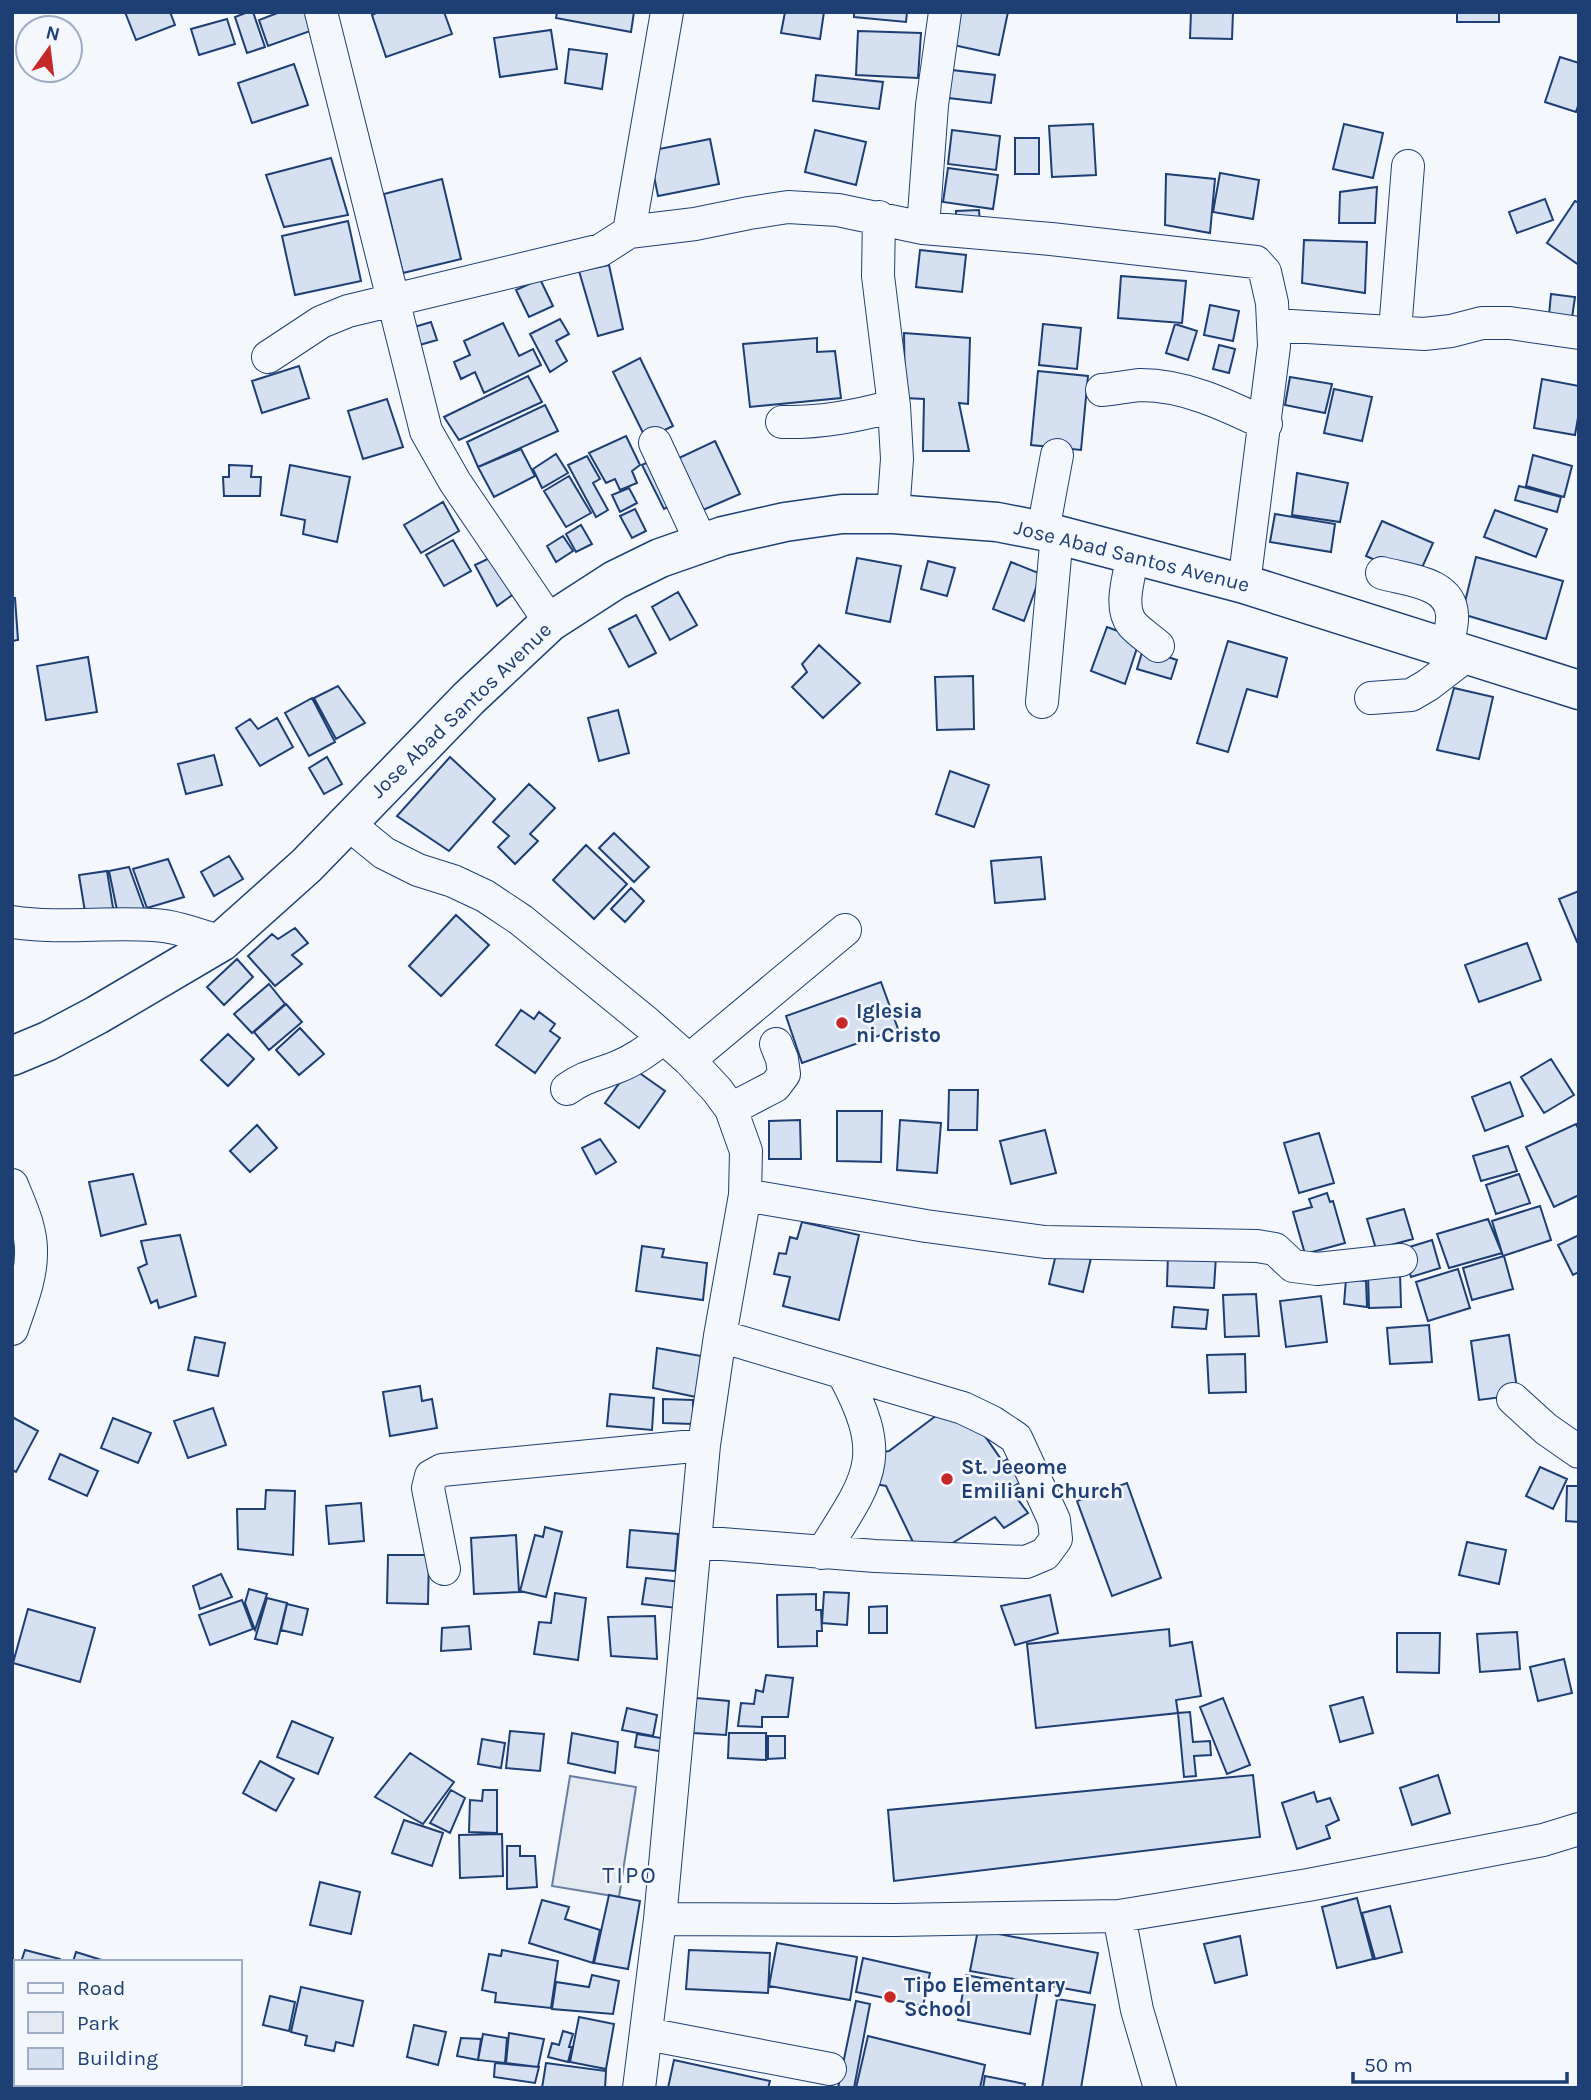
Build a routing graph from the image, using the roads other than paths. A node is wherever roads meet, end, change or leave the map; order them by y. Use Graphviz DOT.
graph roads {
  1 [pos="321,12"];
  2 [pos="667,12"];
  3 [pos="945,12"];
  4 [pos="1408,166"];
  5 [pos="879,217"];
  6 [pos="923,228"];
  7 [pos="629,232"];
  8 [pos="392,299"];
  9 [pos="1274,325"];
  10 [pos="1395,331"];
  11 [pos="1579,333"];
  12 [pos="268,357"];
  13 [pos="1102,390"];
  14 [pos="894,406"];
  15 [pos="782,422"];
  16 [pos="1266,424"];
  17 [pos="655,443"];
  18 [pos="1056,454"];
  19 [pos="893,514"];
  20 [pos="1050,533"];
  21 [pos="702,544"];
  22 [pos="1133,554"];
  23 [pos="1382,573"];
  24 [pos="1244,584"];
  25 [pos="550,622"];
  26 [pos="1158,646"];
  27 [pos="1457,652"];
  28 [pos="1579,690"];
  29 [pos="1371,698"];
  30 [pos="1042,702"];
  31 [pos="346,822"];
  32 [pos="12,922"];
  33 [pos="845,930"];
  34 [pos="220,942"];
  35 [pos="664,1038"];
  36 [pos="776,1044"];
  37 [pos="12,1056"];
  38 [pos="689,1060"];
  39 [pos="567,1089"];
  40 [pos="731,1110"];
  41 [pos="12,1185"];
  42 [pos="745,1195"];
  43 [pos="1401,1260"];
  44 [pos="12,1329"];
  45 [pos="720,1336"];
  46 [pos="843,1373"];
  47 [pos="1513,1399"];
  48 [pos="704,1445"];
  49 [pos="1579,1452"];
  50 [pos="696,1542"];
  51 [pos="822,1553"];
  52 [pos="444,1569"];
  53 [pos="1579,1829"];
  54 [pos="1119,1916"];
  55 [pos="660,1919"];
  56 [pos="647,2034"];
  57 [pos="830,2069"];
  58 [pos="639,2088"];
  59 [pos="1160,2088"];
  1 -- 8 [label="street"];
  2 -- 7 [label="street"];
  3 -- 6 [label="street"];
  4 -- 10 [label="street"];
  5 -- 6 [label="street"];
  5 -- 7 [label="street"];
  5 -- 14 [label="street"];
  6 -- 9 [label="street"];
  7 -- 8 [label="street"];
  8 -- 12 [label="street"];
  8 -- 25 [label="street"];
  9 -- 10 [label="street"];
  9 -- 16 [label="street"];
  10 -- 11 [label="street"];
  13 -- 16 [label="street"];
  14 -- 15 [label="street"];
  14 -- 19 [label="street"];
  16 -- 24 [label="street"];
  17 -- 21 [label="street"];
  18 -- 20 [label="street"];
  19 -- 20 [label="highway, Jose Abad Santos Avenue"];
  19 -- 21 [label="highway, Jose Abad Santos Avenue"];
  20 -- 22 [label="highway, Jose Abad Santos Avenue"];
  20 -- 30 [label="street"];
  21 -- 25 [label="highway, Jose Abad Santos Avenue"];
  22 -- 24 [label="highway, Jose Abad Santos Avenue"];
  22 -- 26 [label="street"];
  23 -- 27 [label="street"];
  24 -- 27 [label="highway, Jose Abad Santos Avenue"];
  25 -- 31 [label="highway, Jose Abad Santos Avenue"];
  27 -- 28 [label="highway, Jose Abad Santos Avenue"];
  27 -- 29 [label="street"];
  31 -- 34 [label="highway, Jose Abad Santos Avenue"];
  31 -- 35 [label="street"];
  32 -- 34 [label="street"];
  33 -- 38 [label="street"];
  34 -- 37 [label="highway, Jose Abad Santos Avenue"];
  35 -- 38 [label="street"];
  35 -- 39 [label="street"];
  36 -- 40 [label="street"];
  38 -- 40 [label="street"];
  40 -- 42 [label="street"];
  41 -- 44 [label="street"];
  42 -- 43 [label="street"];
  42 -- 45 [label="street"];
  45 -- 46 [label="street"];
  45 -- 48 [label="street"];
  46 -- 51 [label="street"];
  46 -- 51 [label="street"];
  47 -- 49 [label="street"];
  48 -- 50 [label="street"];
  48 -- 52 [label="street"];
  50 -- 51 [label="street"];
  50 -- 55 [label="street"];
  53 -- 54 [label="street"];
  54 -- 55 [label="street"];
  54 -- 59 [label="street"];
  55 -- 56 [label="street"];
  56 -- 57 [label="street"];
  56 -- 58 [label="street"];
}
